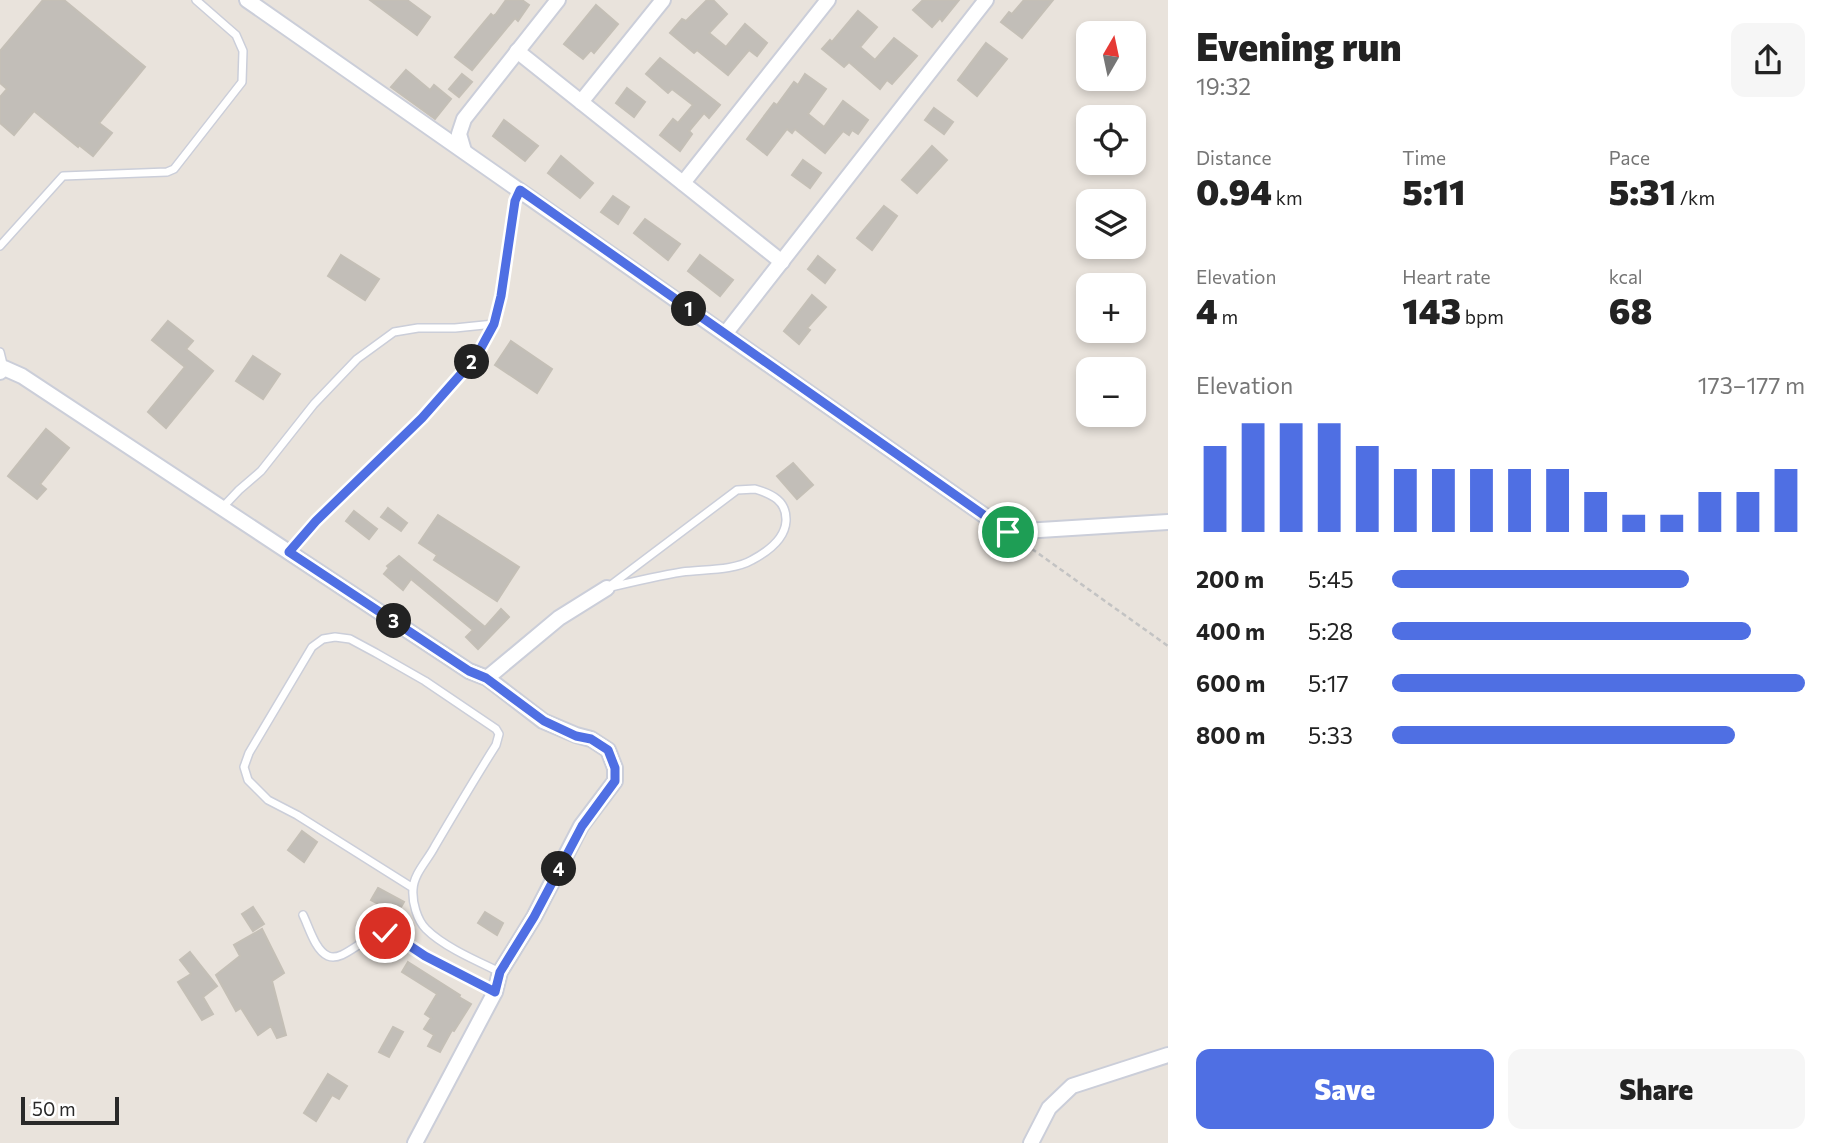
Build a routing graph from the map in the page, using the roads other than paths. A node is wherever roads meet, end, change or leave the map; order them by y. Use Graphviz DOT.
graph roads {
  1 [pos="195,0"];
  2 [pos="247,0"];
  3 [pos="558,0"];
  4 [pos="663,0"];
  5 [pos="828,0"];
  6 [pos="986,0"];
  7 [pos="517,51"];
  8 [pos="581,102"];
  9 [pos="464,151"];
  10 [pos="683,183"];
  11 [pos="520,190"];
  12 [pos="0,246"];
  13 [pos="782,262"];
  14 [pos="494,324"];
  15 [pos="725,334"];
  16 [pos="0,352"];
  17 [pos="2,370"];
  18 [pos="222,508"];
  19 [pos="1168,522"];
  20 [pos="289,552"];
  21 [pos="607,588"];
  22 [pos="486,678"];
  23 [pos="413,888"];
  24 [pos="303,915"];
  25 [pos="500,972"];
  26 [pos="495,992"];
  27 [pos="1168,1055"];
  28 [pos="415,1143"];
  29 [pos="1031,1143"];
  1 -- 12 [label="lane"];
  2 -- 9 [label="street"];
  3 -- 7 [label="street"];
  4 -- 8 [label="street"];
  5 -- 10 [label="street"];
  6 -- 13 [label="street"];
  7 -- 8 [label="street"];
  7 -- 9 [label="street"];
  8 -- 10 [label="street"];
  9 -- 11 [label="street"];
  10 -- 13 [label="street"];
  11 -- 14 [label="lane"];
  11 -- 15 [label="street"];
  13 -- 15 [label="street"];
  14 -- 18 [label="lane"];
  14 -- 20 [label="lane"];
  15 -- 19 [label="street"];
  16 -- 17 [label="lane"];
  17 -- 18 [label="street"];
  18 -- 20 [label="street"];
  20 -- 22 [label="street"];
  21 -- 21 [label="lane"];
  21 -- 22 [label="street"];
  22 -- 25 [label="street"];
  23 -- 23 [label="lane"];
  23 -- 25 [label="lane"];
  24 -- 26 [label="lane"];
  25 -- 26 [label="street"];
  26 -- 28 [label="street"];
  27 -- 29 [label="street"];
}
